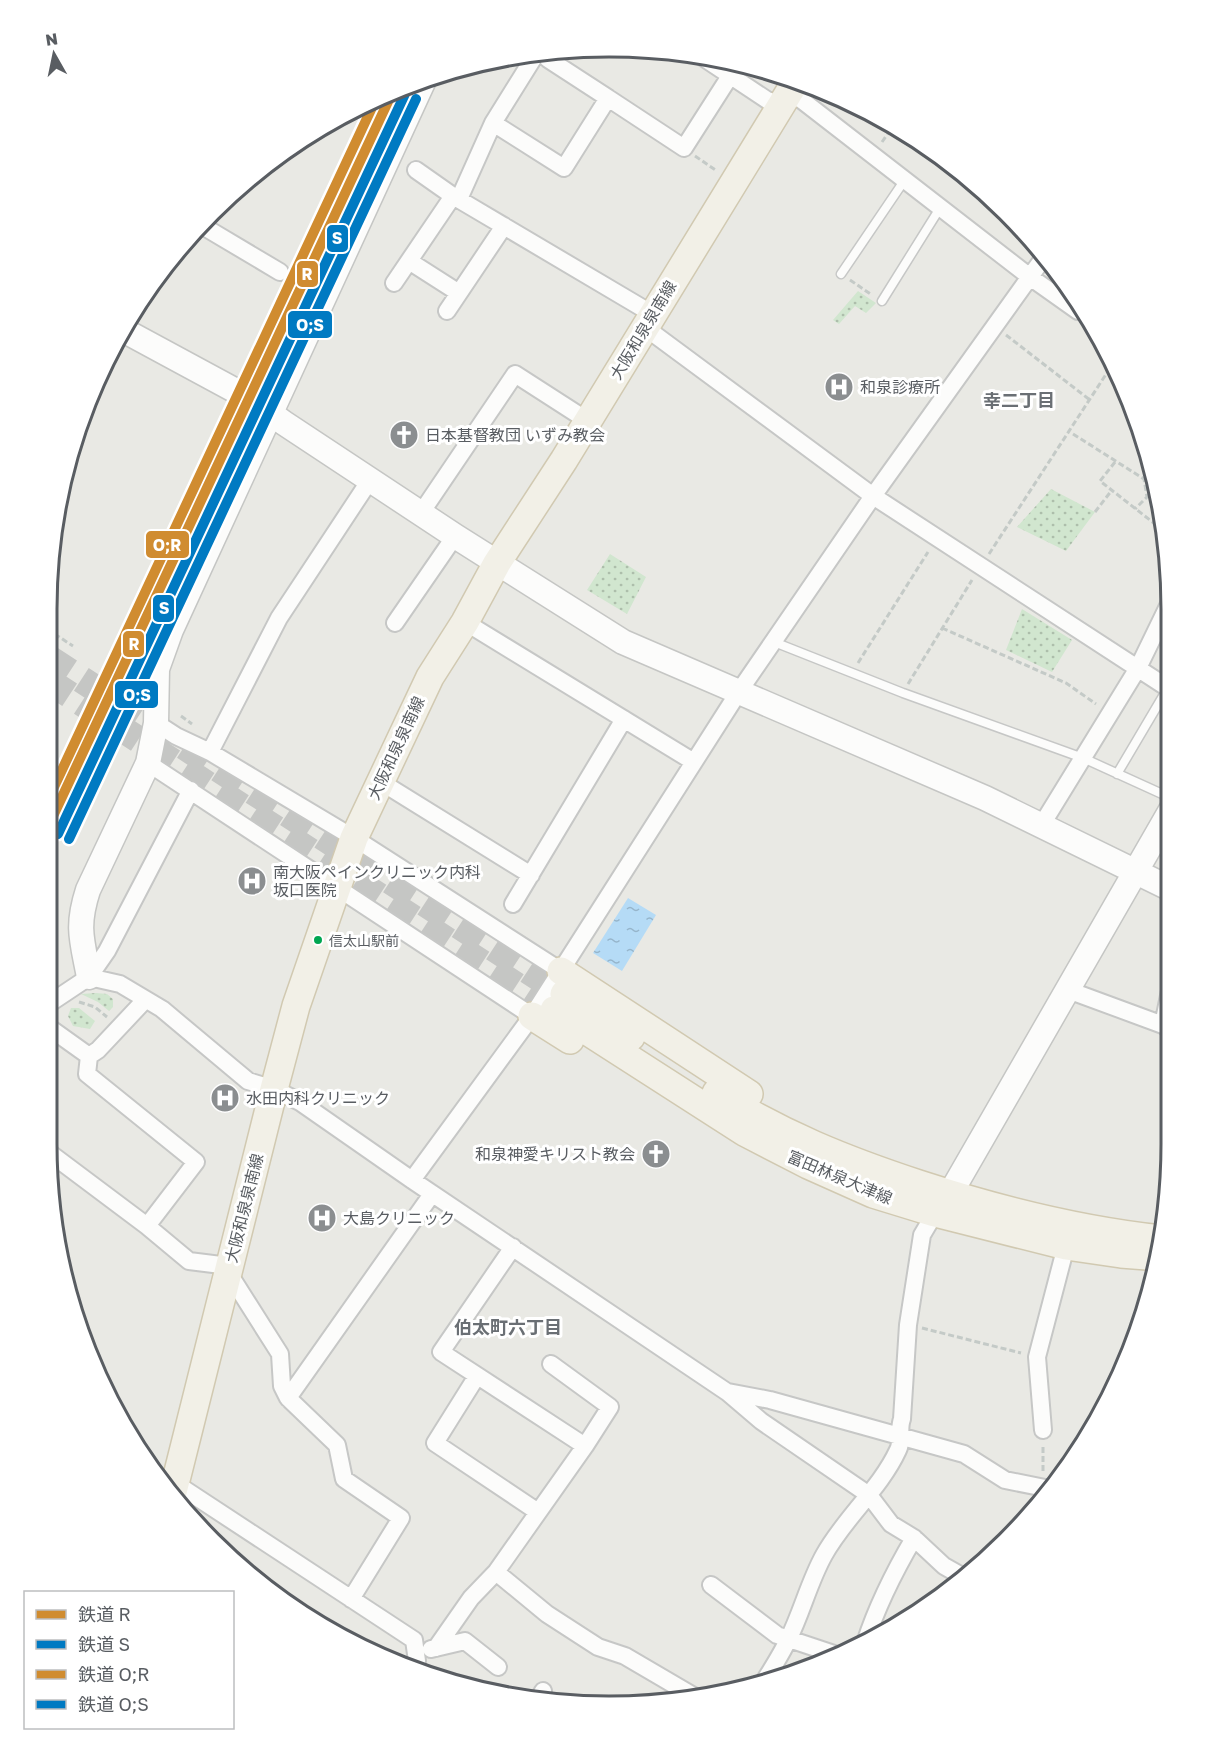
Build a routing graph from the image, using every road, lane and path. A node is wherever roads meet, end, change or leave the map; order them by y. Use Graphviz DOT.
graph roads {
  1 [pos="552,60"];
  2 [pos="539,62"];
  3 [pos="719,68"];
  4 [pos="730,76"];
  5 [pos="790,90"];
  6 [pos="419,91"];
  7 [pos="608,98"];
  8 [pos="493,123"];
  9 [pos="684,148"];
  10 [pos="417,170"];
  11 [pos="725,177"];
  12 [pos="904,181"];
  13 [pos="456,198"];
  14 [pos="940,208"];
  15 [pos="504,226"];
  16 [pos="209,230"];
  17 [pos="409,261"];
  18 [pos="1039,264"];
  19 [pos="279,272"];
  20 [pos="841,274"];
  21 [pos="1030,277"];
  22 [pos="394,283"];
  23 [pos="459,293"];
  24 [pos="882,301"];
  25 [pos="1070,305"];
  26 [pos="447,311"];
  27 [pos="648,320"];
  28 [pos="995,326"];
  29 [pos="130,334"];
  30 [pos="1107,372"];
  31 [pos="1090,400"];
  32 [pos="270,412"];
  33 [pos="588,421"];
  34 [pos="1073,434"];
  35 [pos="1115,462"];
  36 [pos="370,480"];
  37 [pos="1112,490"];
  38 [pos="873,496"];
  39 [pos="1135,508"];
  40 [pos="1095,512"];
  41 [pos="421,513"];
  42 [pos="1154,523"];
  43 [pos="455,536"];
  44 [pos="937,538"];
  45 [pos="497,563"];
  46 [pos="981,566"];
  47 [pos="1161,621"];
  48 [pos="465,622"];
  49 [pos="395,623"];
  50 [pos="942,628"];
  51 [pos="57,636"];
  52 [pos="774,642"];
  53 [pos="73,646"];
  54 [pos="1138,668"];
  55 [pos="852,673"];
  56 [pos="1161,682"];
  57 [pos="738,693"];
  58 [pos="903,693"];
  59 [pos="1161,702"];
  60 [pos="1110,714"];
  61 [pos="624,720"];
  62 [pos="156,723"];
  63 [pos="210,752"];
  64 [pos="1083,758"];
  65 [pos="694,762"];
  66 [pos="148,763"];
  67 [pos="1117,774"];
  68 [pos="381,782"];
  69 [pos="191,790"];
  70 [pos="1161,793"];
  71 [pos="1041,826"];
  72 [pos="1161,829"];
  73 [pos="354,838"];
  74 [pos="1136,873"];
  75 [pos="531,875"];
  76 [pos="1161,884"];
  77 [pos="337,886"];
  78 [pos="513,904"];
  79 [pos="89,977"];
  80 [pos="1068,990"];
  81 [pos="57,998"];
  82 [pos="553,998"];
  83 [pos="146,1000"];
  84 [pos="57,1002"];
  85 [pos="1161,1026"];
  86 [pos="118,1027"];
  87 [pos="57,1034"];
  88 [pos="89,1056"];
  89 [pos="274,1089"];
  90 [pos="57,1159"];
  91 [pos="412,1180"];
  92 [pos="872,1181"];
  93 [pos="432,1194"];
  94 [pos="943,1204"];
  95 [pos="147,1226"];
  96 [pos="1152,1238"];
  97 [pos="1066,1246"];
  98 [pos="513,1247"];
  99 [pos="1149,1256"];
  100 [pos="228,1269"];
  101 [pos="908,1324"];
  102 [pos="1037,1357"];
  103 [pos="551,1364"];
  104 [pos="477,1376"];
  105 [pos="727,1392"];
  106 [pos="288,1398"];
  107 [pos="1043,1430"];
  108 [pos="901,1437"];
  109 [pos="585,1446"];
  110 [pos="1046,1481"];
  111 [pos="175,1484"];
  112 [pos="1041,1488"];
  113 [pos="180,1491"];
  114 [pos="869,1495"];
  115 [pos="538,1512"];
  116 [pos="914,1538"];
  117 [pos="496,1572"];
  118 [pos="956,1573"];
  119 [pos="711,1585"];
  120 [pos="351,1599"];
  121 [pos="869,1630"];
  122 [pos="789,1639"];
  123 [pos="436,1648"];
  124 [pos="826,1651"];
  125 [pos="415,1661"];
  126 [pos="498,1667"];
  127 [pos="772,1671"];
  128 [pos="685,1690"];
  1 -- 7 [label="street"];
  2 -- 8 [label="street"];
  3 -- 4 [label="street"];
  4 -- 5 [label="street"];
  4 -- 9 [label="street"];
  5 -- 12 [label="street"];
  5 -- 27 [label="main road, 大阪和泉泉南線"];
  6 -- 32 [label="street"];
  7 -- 8 [label="street"];
  7 -- 9 [label="street"];
  8 -- 13 [label="street"];
  9 -- 11 [label="path"];
  10 -- 13 [label="street"];
  12 -- 14 [label="street"];
  12 -- 20 [label="lane"];
  13 -- 15 [label="street"];
  13 -- 17 [label="street"];
  14 -- 21 [label="street"];
  14 -- 24 [label="lane"];
  15 -- 23 [label="street"];
  15 -- 27 [label="street"];
  16 -- 19 [label="street"];
  17 -- 22 [label="street"];
  17 -- 23 [label="street"];
  18 -- 21 [label="street"];
  20 -- 24 [label="path"];
  21 -- 25 [label="street"];
  21 -- 28 [label="street"];
  23 -- 26 [label="street"];
  27 -- 33 [label="main road, 大阪和泉泉南線"];
  27 -- 38 [label="street"];
  28 -- 31 [label="path"];
  28 -- 38 [label="street"];
  29 -- 32 [label="street"];
  30 -- 31 [label="path"];
  31 -- 46 [label="path"];
  32 -- 36 [label="street"];
  32 -- 62 [label="street"];
  33 -- 41 [label="street"];
  33 -- 45 [label="main road, 大阪和泉泉南線"];
  34 -- 35 [label="path"];
  35 -- 37 [label="path"];
  35 -- 39 [label="path"];
  36 -- 41 [label="street"];
  36 -- 63 [label="street"];
  37 -- 39 [label="path"];
  37 -- 40 [label="path"];
  38 -- 44 [label="street"];
  38 -- 52 [label="street"];
  39 -- 42 [label="path"];
  41 -- 43 [label="street"];
  43 -- 45 [label="street"];
  43 -- 49 [label="street"];
  44 -- 46 [label="street"];
  44 -- 55 [label="path"];
  45 -- 48 [label="main road, 大阪和泉泉南線"];
  45 -- 57 [label="street"];
  46 -- 50 [label="path"];
  46 -- 54 [label="street"];
  47 -- 54 [label="street"];
  48 -- 61 [label="street"];
  48 -- 68 [label="main road, 大阪和泉泉南線"];
  50 -- 58 [label="path"];
  50 -- 60 [label="path"];
  51 -- 53 [label="path"];
  52 -- 55 [label="lane"];
  52 -- 57 [label="street"];
  54 -- 56 [label="street"];
  54 -- 60 [label="street"];
  55 -- 58 [label="lane"];
  57 -- 65 [label="street"];
  57 -- 71 [label="street"];
  58 -- 64 [label="lane"];
  59 -- 67 [label="lane"];
  60 -- 64 [label="street"];
  61 -- 65 [label="street"];
  61 -- 75 [label="street"];
  62 -- 63 [label="street"];
  62 -- 66 [label="street"];
  63 -- 73 [label="street"];
  64 -- 67 [label="lane"];
  64 -- 71 [label="street"];
  65 -- 82 [label="street"];
  66 -- 69 [label="street"];
  66 -- 79 [label="street"];
  67 -- 70 [label="lane"];
  68 -- 73 [label="main road, 大阪和泉泉南線"];
  68 -- 75 [label="street"];
  69 -- 77 [label="street"];
  69 -- 79 [label="street"];
  71 -- 74 [label="street"];
  72 -- 74 [label="street"];
  73 -- 77 [label="main road, 大阪和泉泉南線"];
  73 -- 82 [label="street"];
  74 -- 76 [label="street"];
  74 -- 80 [label="street"];
  75 -- 78 [label="street"];
  77 -- 82 [label="street"];
  77 -- 89 [label="main road, 大阪和泉泉南線"];
  79 -- 81 [label="street"];
  79 -- 83 [label="street"];
  80 -- 85 [label="street"];
  80 -- 94 [label="street"];
  82 -- 91 [label="street"];
  82 -- 92 [label="main road, 富田林泉大津線"];
  82 -- 92 [label="main road"];
  83 -- 86 [label="street"];
  83 -- 89 [label="street"];
  84 -- 86 [label="path"];
  86 -- 88 [label="street"];
  87 -- 88 [label="street"];
  88 -- 95 [label="street"];
  89 -- 91 [label="street"];
  89 -- 100 [label="main road, 大阪和泉泉南線"];
  90 -- 95 [label="street"];
  91 -- 93 [label="street"];
  92 -- 94 [label="main road, 富田林泉大津線"];
  93 -- 98 [label="street"];
  93 -- 106 [label="street"];
  94 -- 96 [label="main road, 富田林泉大津線"];
  94 -- 97 [label="main road, 富田林泉大津線"];
  94 -- 101 [label="street"];
  95 -- 100 [label="street"];
  97 -- 99 [label="main road, 富田林泉大津線"];
  97 -- 102 [label="street"];
  98 -- 104 [label="street"];
  98 -- 105 [label="street"];
  100 -- 106 [label="street"];
  100 -- 111 [label="main road, 大阪和泉泉南線"];
  101 -- 102 [label="path"];
  101 -- 108 [label="street"];
  102 -- 107 [label="street"];
  103 -- 109 [label="street"];
  104 -- 109 [label="street"];
  104 -- 115 [label="street"];
  105 -- 108 [label="street"];
  105 -- 114 [label="street"];
  106 -- 120 [label="street"];
  107 -- 110 [label="path"];
  108 -- 112 [label="street"];
  108 -- 114 [label="street"];
  109 -- 115 [label="street"];
  113 -- 120 [label="street"];
  114 -- 116 [label="street"];
  114 -- 122 [label="street"];
  115 -- 117 [label="street"];
  116 -- 118 [label="street"];
  116 -- 121 [label="street"];
  117 -- 123 [label="street"];
  117 -- 128 [label="street"];
  119 -- 122 [label="street"];
  120 -- 125 [label="street"];
  122 -- 124 [label="street"];
  122 -- 127 [label="street"];
  123 -- 125 [label="street"];
  123 -- 126 [label="street"];
}
